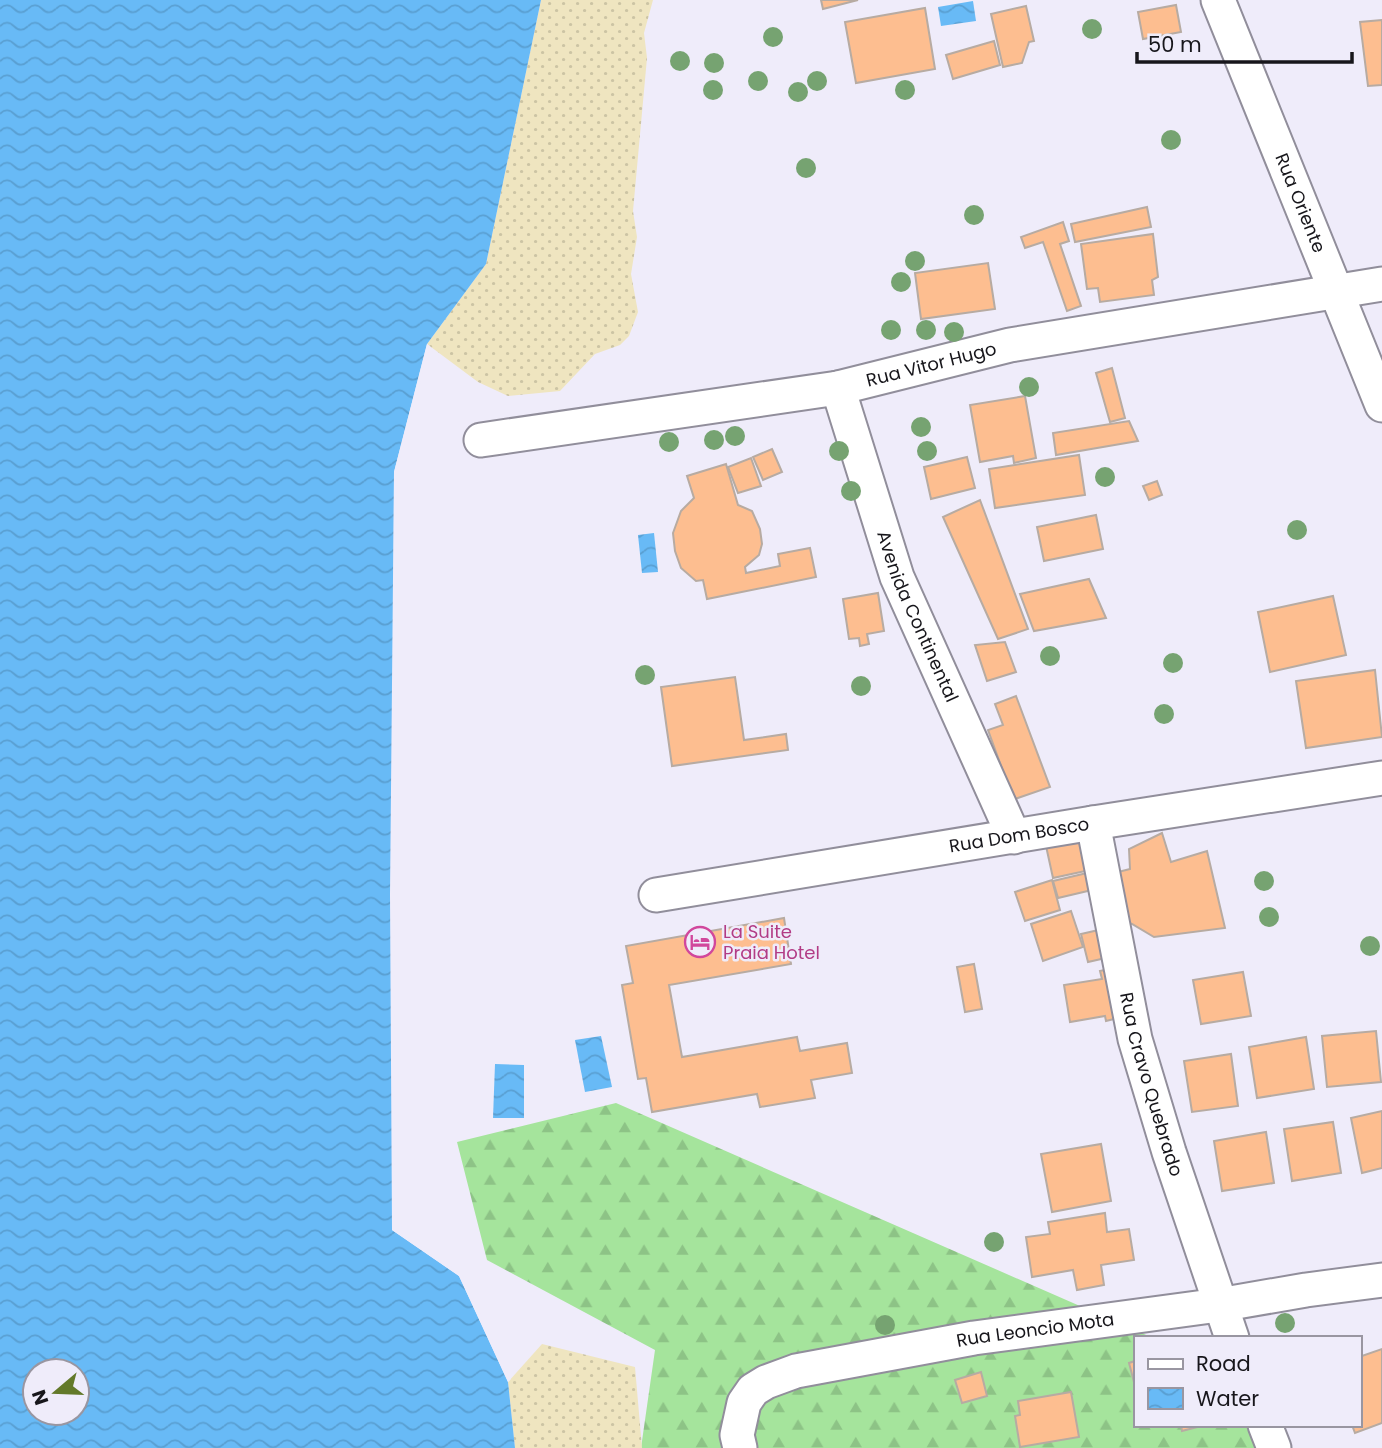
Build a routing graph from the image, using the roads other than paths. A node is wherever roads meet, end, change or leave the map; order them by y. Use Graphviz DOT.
graph roads {
  1 [pos="1218,0"];
  2 [pos="1382,284"];
  3 [pos="1338,292"];
  4 [pos="838,388"];
  5 [pos="1382,405"];
  6 [pos="481,440"];
  7 [pos="1382,779"];
  8 [pos="1093,823"];
  9 [pos="1014,837"];
  10 [pos="656,895"];
  11 [pos="1382,1280"];
  12 [pos="1219,1305"];
  13 [pos="1231,1336"];
  14 [pos="1266,1427"];
  15 [pos="740,1448"];
  16 [pos="1274,1448"];
  1 -- 3 [label="street, Rua Oriente"];
  2 -- 3 [label="street, Rua Vitor Hugo"];
  3 -- 4 [label="street, Rua Vitor Hugo"];
  3 -- 5 [label="street, Rua Oriente"];
  4 -- 6 [label="street, Rua Vitor Hugo"];
  4 -- 9 [label="street, Avenida Continental"];
  7 -- 8 [label="street, Rua Dom Bosco"];
  8 -- 9 [label="street, Rua Dom Bosco"];
  8 -- 12 [label="street, Rua Cravo Quebrado"];
  9 -- 10 [label="street, Rua Dom Bosco"];
  11 -- 12 [label="street, Rua Leoncio Mota"];
  12 -- 13 [label="street, Rua Cravo Quebrado"];
  12 -- 15 [label="street, Rua Leoncio Mota"];
  14 -- 16 [label="street"];
}
